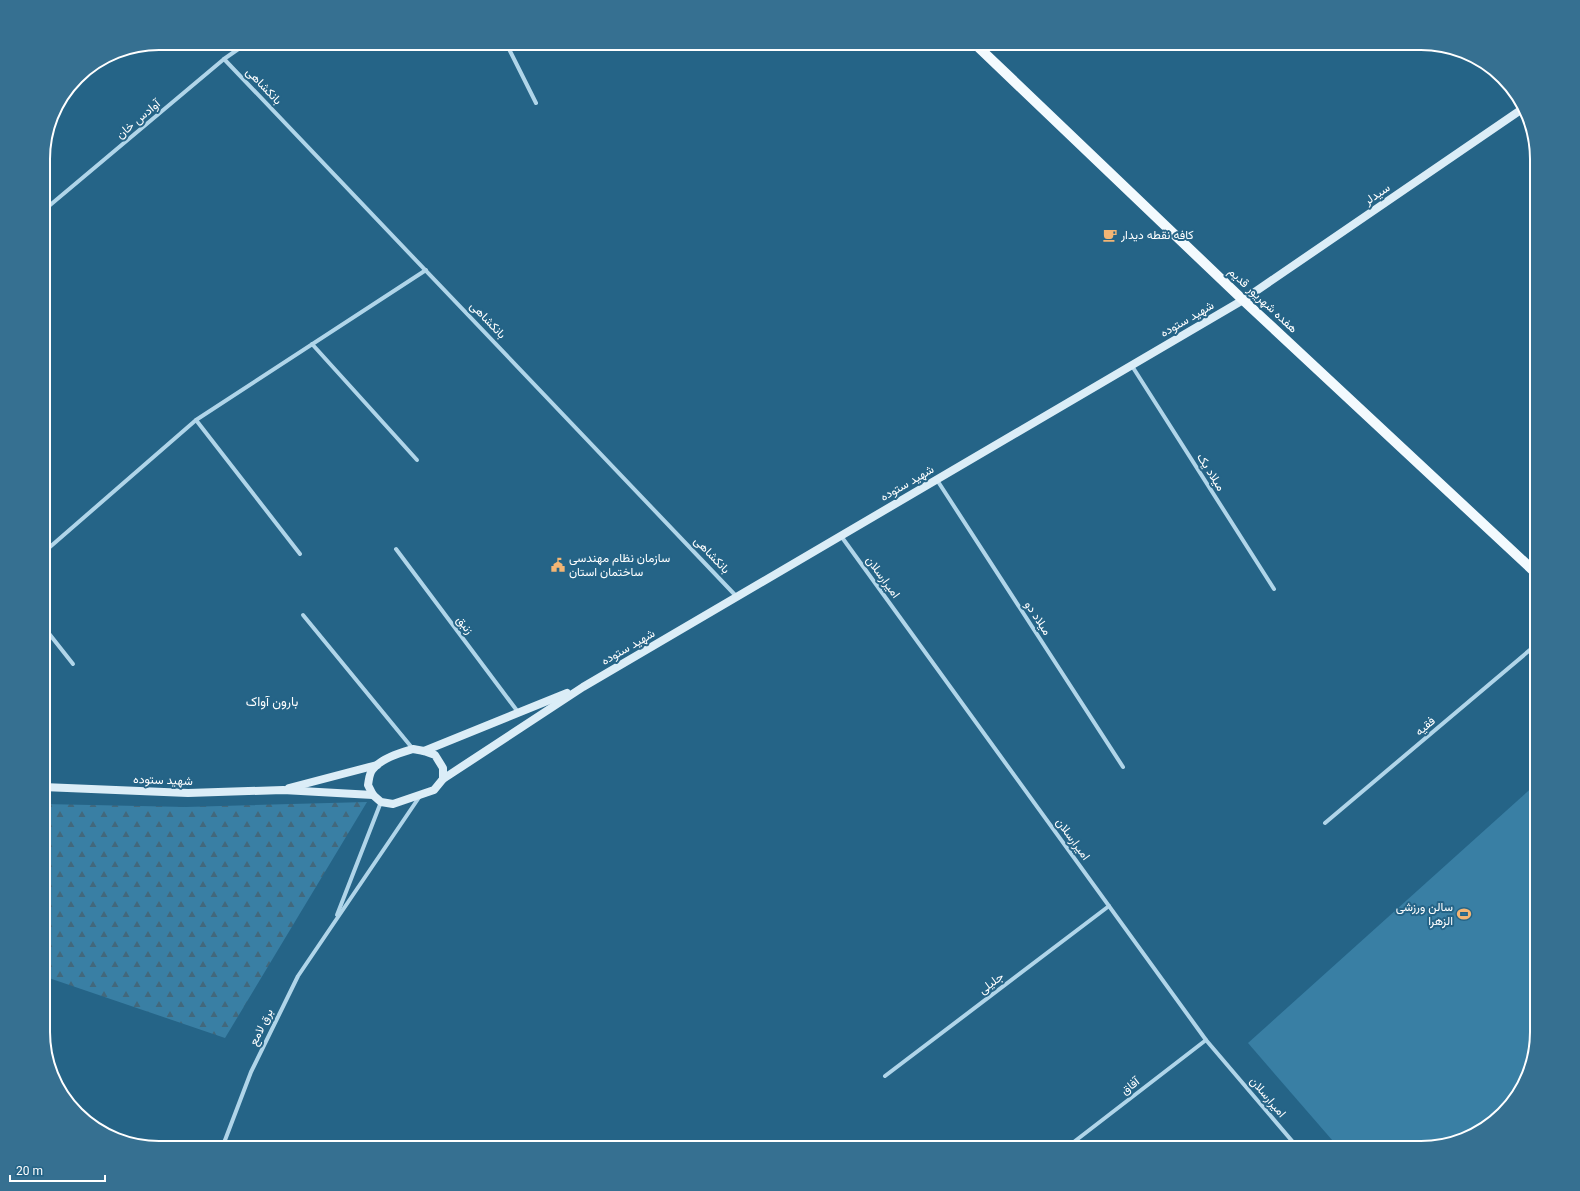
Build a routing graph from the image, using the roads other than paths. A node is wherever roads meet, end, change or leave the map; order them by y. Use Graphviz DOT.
graph roads {
  1 [pos="237,50"];
  2 [pos="510,50"];
  3 [pos="981,50"];
  4 [pos="224,59"];
  5 [pos="536,103"];
  6 [pos="1519,111"];
  7 [pos="50,205"];
  8 [pos="426,270"];
  9 [pos="1243,300"];
  10 [pos="312,344"];
  11 [pos="1131,365"];
  12 [pos="196,420"];
  13 [pos="417,460"];
  14 [pos="937,480"];
  15 [pos="840,536"];
  16 [pos="50,547"];
  17 [pos="396,549"];
  18 [pos="300,554"];
  19 [pos="1530,567"];
  20 [pos="1274,589"];
  21 [pos="737,596"];
  22 [pos="303,614"];
  23 [pos="50,635"];
  24 [pos="1530,650"];
  25 [pos="73,664"];
  26 [pos="583,687"];
  27 [pos="518,712"];
  28 [pos="413,749"];
  29 [pos="424,751"];
  30 [pos="379,764"];
  31 [pos="1123,767"];
  32 [pos="443,779"];
  33 [pos="50,787"];
  34 [pos="283,790"];
  35 [pos="421,794"];
  36 [pos="373,795"];
  37 [pos="381,802"];
  38 [pos="1325,823"];
  39 [pos="1109,906"];
  40 [pos="334,923"];
  41 [pos="1206,1040"];
  42 [pos="885,1076"];
  43 [pos="225,1141"];
  44 [pos="1075,1141"];
  45 [pos="1292,1141"];
  1 -- 4 [label="street, آوادس خان"];
  2 -- 5 [label="street"];
  3 -- 9 [label="main road, هفده شهریور قدیم"];
  4 -- 7 [label="street, آوادس خان"];
  4 -- 8 [label="street, بانکشاهی"];
  6 -- 9 [label="main road, سیدلر"];
  8 -- 10 [label="street"];
  8 -- 21 [label="street, بانکشاهی"];
  9 -- 11 [label="main road, شهید ستوده"];
  9 -- 19 [label="main road, هفده شهریور قدیم"];
  10 -- 12 [label="street"];
  10 -- 13 [label="street"];
  11 -- 14 [label="main road, شهید ستوده"];
  11 -- 20 [label="street, میلاد یک"];
  12 -- 16 [label="street"];
  12 -- 18 [label="street"];
  14 -- 15 [label="main road, شهید ستوده"];
  14 -- 31 [label="street, میلاد دو"];
  15 -- 21 [label="main road, شهید ستوده"];
  15 -- 39 [label="street, امیرارسلان"];
  17 -- 27 [label="street, زنبق"];
  21 -- 26 [label="main road, شهید ستوده"];
  22 -- 28 [label="street"];
  23 -- 25 [label="street"];
  24 -- 38 [label="street, فقیه"];
  26 -- 27 [label="main road, شهید ستوده"];
  26 -- 32 [label="main road, شهید ستوده"];
  27 -- 29 [label="main road, شهید ستوده"];
  28 -- 29 [label="main road"];
  28 -- 30 [label="main road"];
  29 -- 32 [label="main road"];
  30 -- 34 [label="main road, شهید ستوده"];
  30 -- 36 [label="main road"];
  32 -- 35 [label="main road"];
  33 -- 34 [label="main road, شهید ستوده"];
  34 -- 36 [label="main road, شهید ستوده"];
  35 -- 37 [label="main road"];
  35 -- 40 [label="street, برق لامع"];
  36 -- 37 [label="main road"];
  37 -- 40 [label="street, برق لامع"];
  39 -- 41 [label="street, امیرارسلان"];
  39 -- 42 [label="street, جلیلی"];
  40 -- 43 [label="street, برق لامع"];
  41 -- 44 [label="street, آفاق"];
  41 -- 45 [label="street, امیرارسلان"];
}
